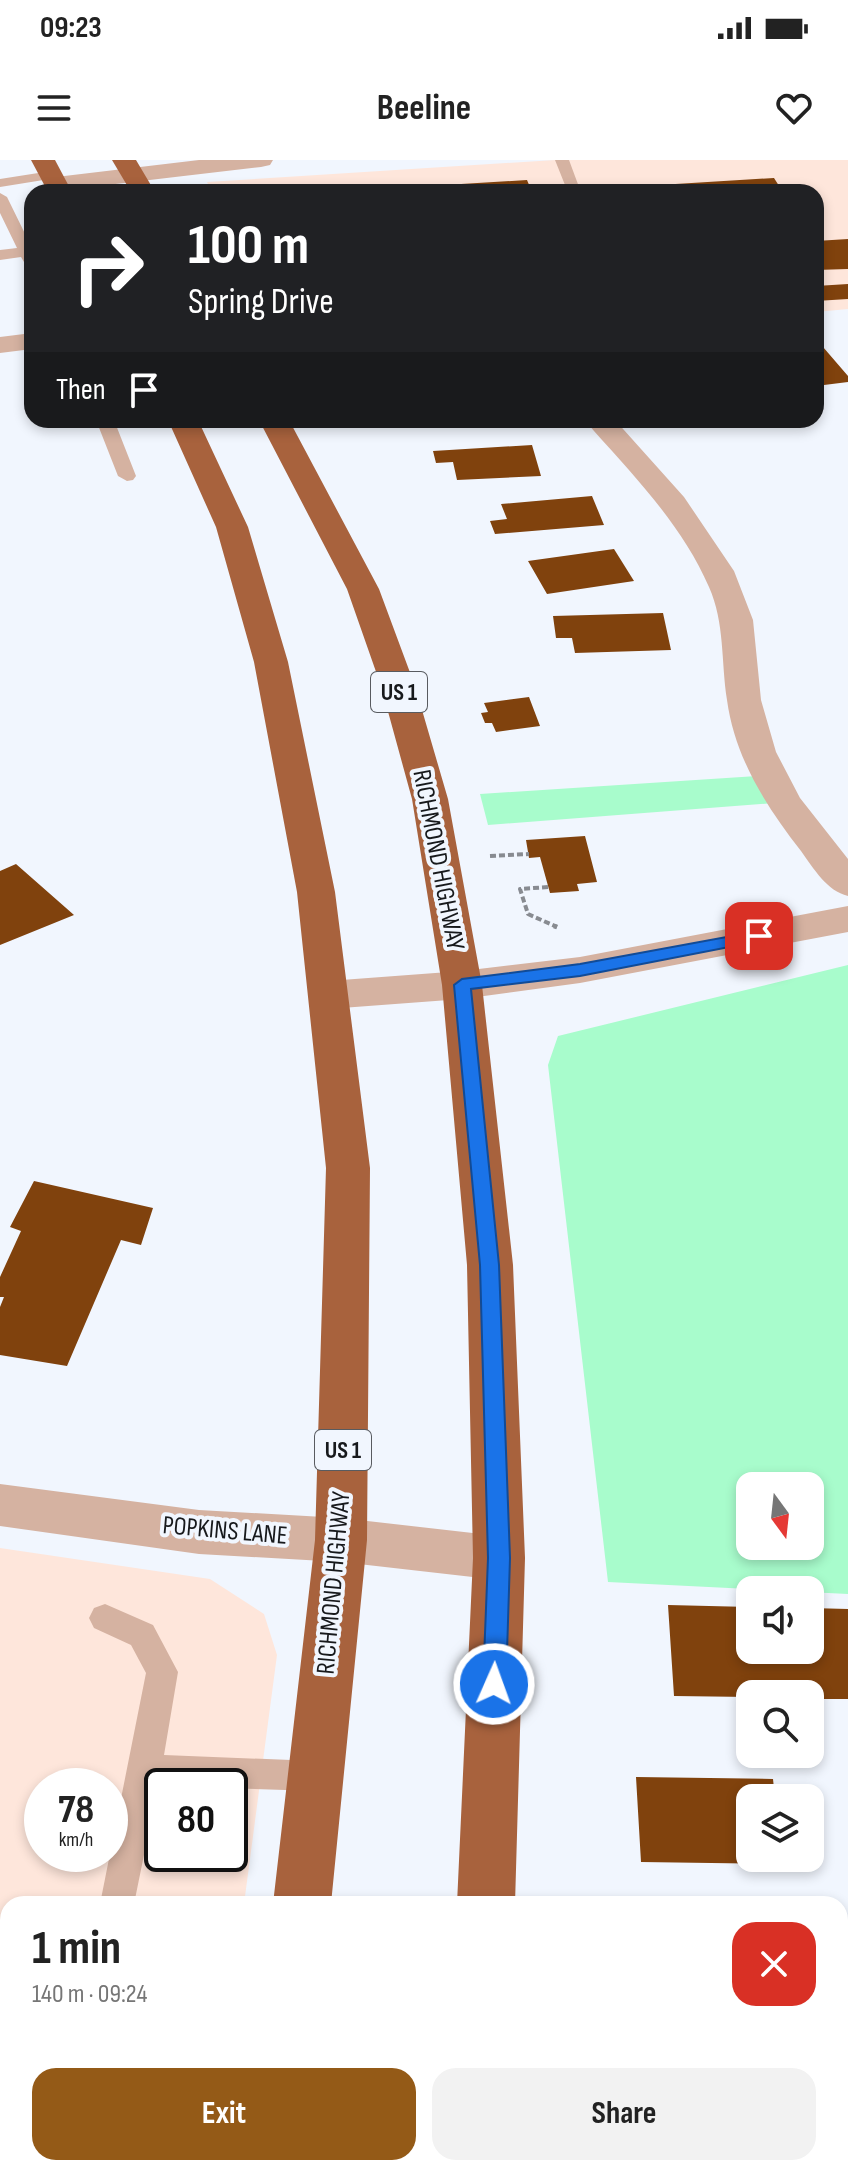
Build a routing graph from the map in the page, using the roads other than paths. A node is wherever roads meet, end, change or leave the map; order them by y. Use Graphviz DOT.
graph roads {
  1 [pos="261,160"];
  2 [pos="562,160"];
  3 [pos="133,175"];
  4 [pos="53,178"];
  5 [pos="0,183"];
  6 [pos="571,184"];
  7 [pos="0,197"];
  8 [pos="24,247"];
  9 [pos="0,255"];
  10 [pos="24,257"];
  11 [pos="24,342"];
  12 [pos="0,345"];
  13 [pos="108,428"];
  14 [pos="187,428"];
  15 [pos="278,428"];
  16 [pos="607,428"];
  17 [pos="127,476"];
  18 [pos="848,884"];
  19 [pos="848,919"];
  20 [pos="462,985"];
  21 [pos="328,995"];
  22 [pos="0,1505"];
  23 [pos="341,1540"];
  24 [pos="499,1558"];
  25 [pos="105,1618"];
  26 [pos="145,1768"];
  27 [pos="248,1774"];
  28 [pos="144,1775"];
  29 [pos="316,1776"];
  30 [pos="119,1896"];
  31 [pos="303,1896"];
  32 [pos="486,1896"];
  1 -- 3 [label="street"];
  2 -- 6 [label="lane"];
  3 -- 4 [label="street"];
  4 -- 5 [label="lane"];
  7 -- 8 [label="lane"];
  9 -- 10 [label="lane"];
  11 -- 12 [label="street"];
  13 -- 17 [label="lane"];
  14 -- 21 [label="highway, RICHMOND HIGHWAY / US 1"];
  15 -- 20 [label="highway, RICHMOND HIGHWAY / US 1"];
  16 -- 18 [label="street"];
  19 -- 20 [label="street"];
  20 -- 21 [label="street"];
  20 -- 24 [label="highway, RICHMOND HIGHWAY / US 1"];
  21 -- 23 [label="highway, RICHMOND HIGHWAY / US 1"];
  22 -- 23 [label="street, POPKINS LANE"];
  23 -- 24 [label="street, POPKINS LANE"];
  23 -- 29 [label="highway, RICHMOND HIGHWAY / US 1"];
  24 -- 32 [label="highway, RICHMOND HIGHWAY / US 1"];
  25 -- 26 [label="lane"];
  27 -- 29 [label="lane"];
  28 -- 30 [label="lane"];
  29 -- 31 [label="highway, RICHMOND HIGHWAY / US 1"];
}
